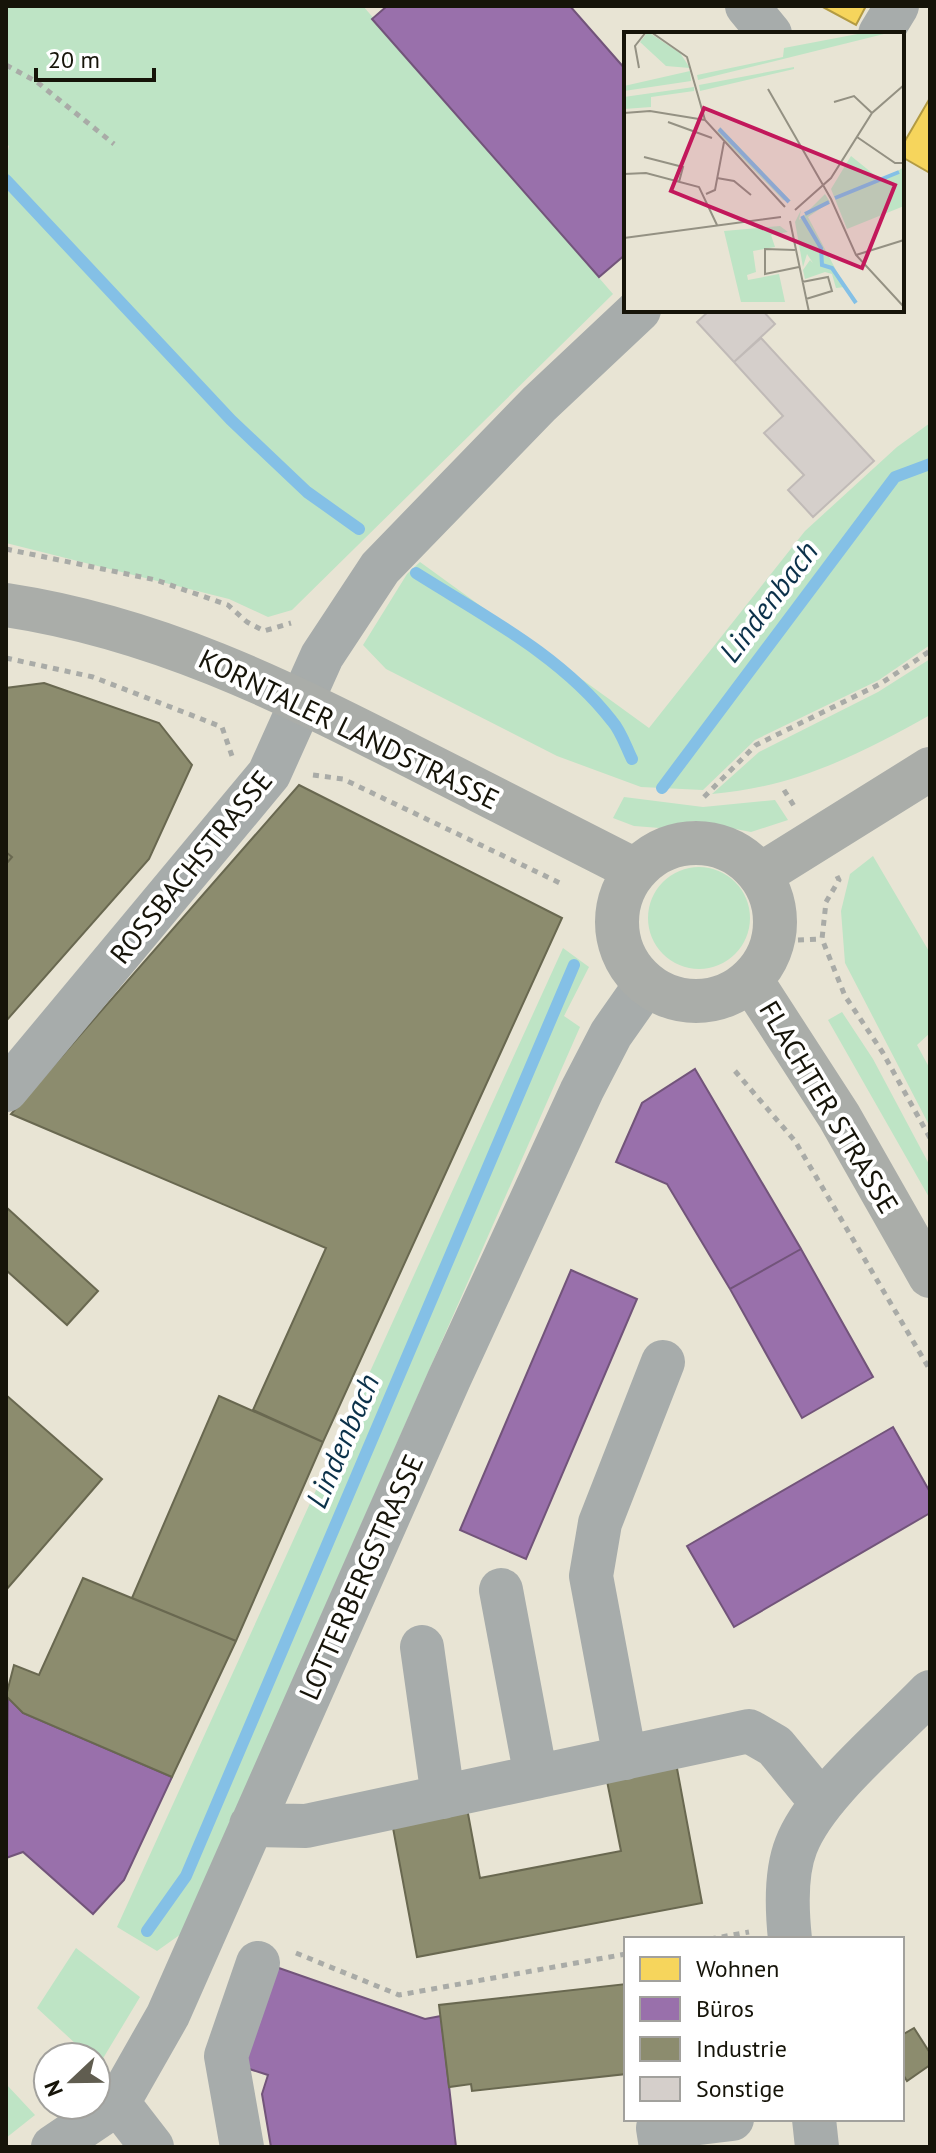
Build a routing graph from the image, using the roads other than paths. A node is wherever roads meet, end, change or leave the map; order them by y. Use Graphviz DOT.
graph roads {
  1 [pos="747,6"];
  2 [pos="897,6"];
  3 [pos="768,32"];
  4 [pos="881,32"];
  5 [pos="637,312"];
  6 [pos="6,605"];
  7 [pos="304,701"];
  8 [pos="930,769"];
  9 [pos="635,870"];
  10 [pos="760,875"];
  11 [pos="751,980"];
  12 [pos="646,984"];
  13 [pos="6,1090"];
  14 [pos="930,1276"];
  15 [pos="663,1362"];
  16 [pos="501,1590"];
  17 [pos="422,1647"];
  18 [pos="930,1692"];
  19 [pos="625,1758"];
  20 [pos="536,1777"];
  21 [pos="443,1797"];
  22 [pos="822,1803"];
  23 [pos="251,1825"];
  24 [pos="790,1937"];
  25 [pos="270,1955"];
  26 [pos="168,2015"];
  27 [pos="226,2056"];
  28 [pos="118,2103"];
  29 [pos="716,2121"];
  30 [pos="814,2121"];
  31 [pos="53,2147"];
  32 [pos="152,2147"];
  33 [pos="242,2147"];
  34 [pos="661,2147"];
  35 [pos="817,2147"];
  1 -- 3 [label="street"];
  2 -- 4 [label="street"];
  5 -- 7 [label="street, ROSSBACHSTRASSE"];
  6 -- 7 [label="main road, KORNTALER LANDSTRASSE"];
  7 -- 9 [label="main road, KORNTALER LANDSTRASSE"];
  7 -- 13 [label="street, ROSSBACHSTRASSE"];
  8 -- 10 [label="main road"];
  9 -- 10 [label="main road"];
  9 -- 12 [label="main road"];
  10 -- 11 [label="main road"];
  11 -- 12 [label="main road"];
  11 -- 14 [label="main road, FLACHTER STRASSE"];
  12 -- 23 [label="street, LOTTERBERGSTRASSE"];
  15 -- 19 [label="street"];
  16 -- 20 [label="street"];
  17 -- 21 [label="street"];
  18 -- 22 [label="street"];
  19 -- 20 [label="street"];
  19 -- 22 [label="street"];
  20 -- 21 [label="street"];
  21 -- 23 [label="street"];
  22 -- 24 [label="street"];
  23 -- 26 [label="street, LOTTERBERGSTRASSE"];
  25 -- 27 [label="street"];
  26 -- 27 [label="street"];
  26 -- 28 [label="street, LOTTERBERGSTRASSE"];
  27 -- 33 [label="street"];
  28 -- 31 [label="street, LOTTERBERGSTRASSE"];
  28 -- 32 [label="street"];
  29 -- 34 [label="street"];
  30 -- 35 [label="street"];
}
